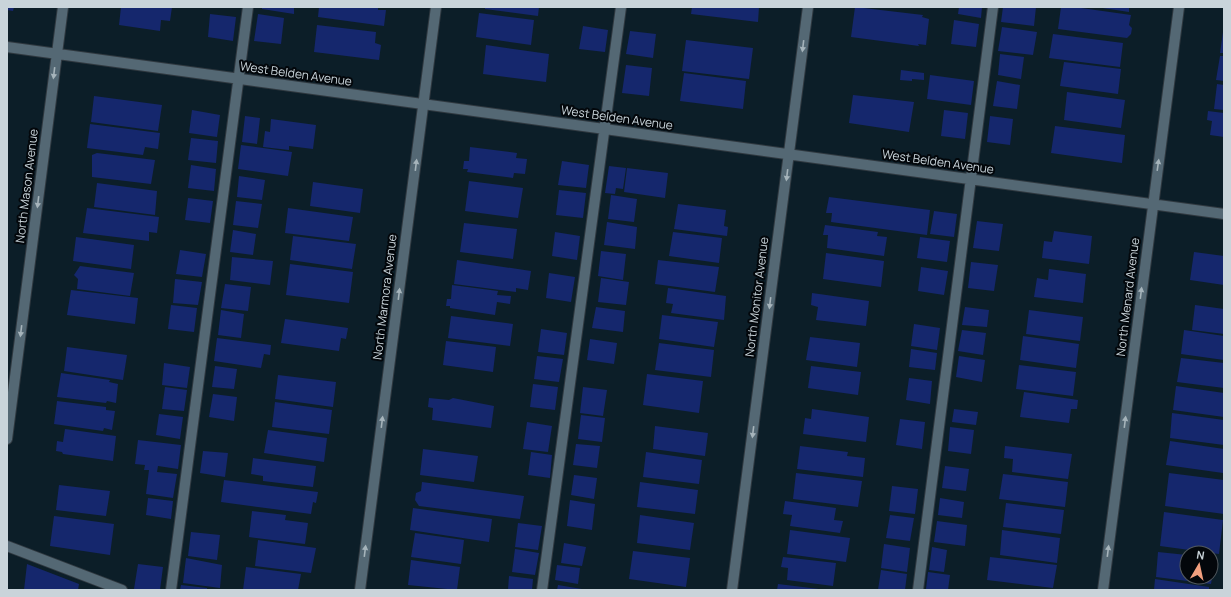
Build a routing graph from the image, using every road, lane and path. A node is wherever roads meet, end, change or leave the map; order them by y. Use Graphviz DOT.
graph roads {
  1 [pos="63,7"];
  2 [pos="248,7"];
  3 [pos="436,7"];
  4 [pos="621,7"];
  5 [pos="808,7"];
  6 [pos="993,7"];
  7 [pos="1179,7"];
  8 [pos="7,47"];
  9 [pos="57,54"];
  10 [pos="239,79"];
  11 [pos="424,104"];
  12 [pos="605,129"];
  13 [pos="789,154"];
  14 [pos="971,179"];
  15 [pos="1153,204"];
  16 [pos="1224,214"];
  17 [pos="7,440"];
  18 [pos="7,546"];
  19 [pos="122,590"];
  20 [pos="171,590"];
  21 [pos="360,590"];
  22 [pos="542,590"];
  23 [pos="732,590"];
  24 [pos="918,590"];
  25 [pos="1103,590"];
  1 -- 9 [label="street, North Mason Avenue"];
  2 -- 10 [label="street"];
  3 -- 11 [label="street, North Marmora Avenue"];
  4 -- 12 [label="street"];
  5 -- 13 [label="street, North Monitor Avenue, one-way"];
  6 -- 14 [label="street"];
  15 -- 7 [label="street, North Menard Avenue, one-way"];
  8 -- 9 [label="street, West Belden Avenue"];
  9 -- 10 [label="street, West Belden Avenue"];
  9 -- 17 [label="street, North Mason Avenue, one-way"];
  10 -- 11 [label="street, West Belden Avenue"];
  10 -- 20 [label="street"];
  11 -- 12 [label="street, West Belden Avenue"];
  21 -- 11 [label="street, North Marmora Avenue, one-way"];
  12 -- 13 [label="street, West Belden Avenue"];
  12 -- 22 [label="street"];
  13 -- 14 [label="street, West Belden Avenue"];
  13 -- 23 [label="street, North Monitor Avenue, one-way"];
  14 -- 15 [label="street, West Belden Avenue"];
  14 -- 24 [label="street"];
  15 -- 16 [label="street, West Belden Avenue"];
  25 -- 15 [label="street, North Menard Avenue, one-way"];
  18 -- 19 [label="street"];
}
